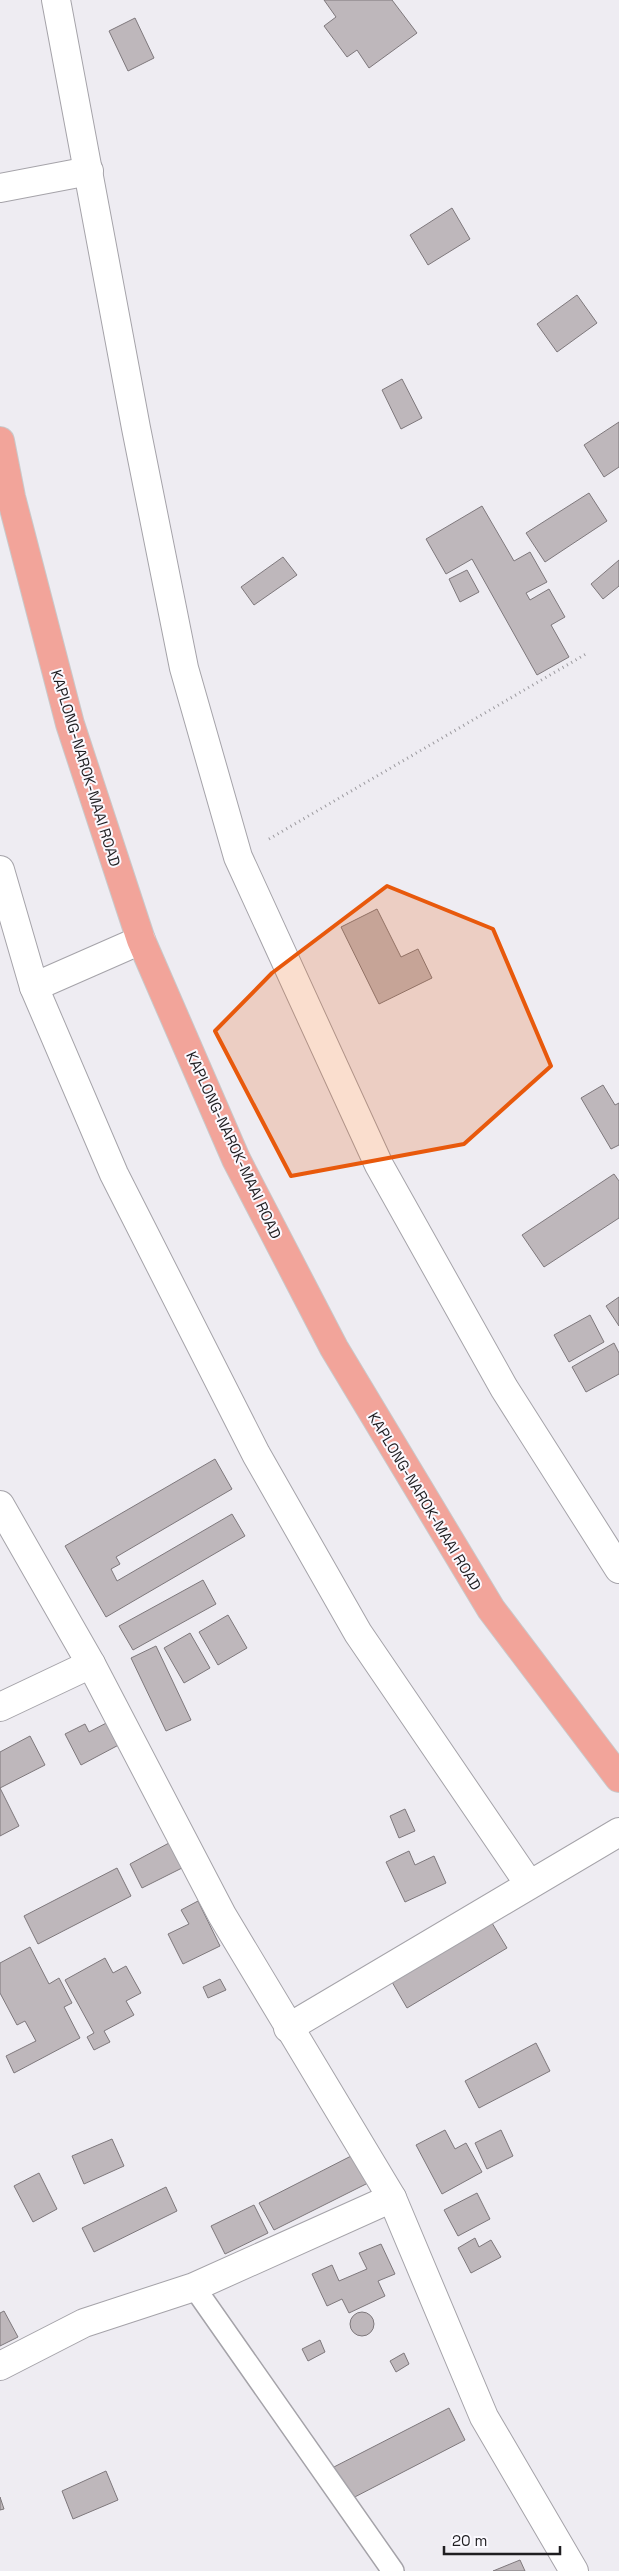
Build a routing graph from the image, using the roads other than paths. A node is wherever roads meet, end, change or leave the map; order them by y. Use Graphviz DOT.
graph roads {
  1 [pos="56,0"];
  2 [pos="89,171"];
  3 [pos="0,188"];
  4 [pos="0,441"];
  5 [pos="0,870"];
  6 [pos="140,940"];
  7 [pos="34,987"];
  8 [pos="0,1505"];
  9 [pos="619,1569"];
  10 [pos="92,1664"];
  11 [pos="0,1707"];
  12 [pos="619,1778"];
  13 [pos="619,1832"];
  14 [pos="529,1884"];
  15 [pos="288,2028"];
  16 [pos="392,2198"];
  17 [pos="194,2287"];
  18 [pos="0,2366"];
  19 [pos="393,2571"];
  20 [pos="574,2571"];
  1 -- 2 [label="street"];
  2 -- 3 [label="street"];
  2 -- 9 [label="street"];
  4 -- 6 [label="highway, KAPLONG-NAROK-MAAI ROAD"];
  5 -- 7 [label="street"];
  6 -- 7 [label="street"];
  6 -- 12 [label="highway, KAPLONG-NAROK-MAAI ROAD"];
  7 -- 14 [label="street"];
  8 -- 10 [label="street"];
  10 -- 11 [label="street"];
  10 -- 15 [label="street"];
  13 -- 14 [label="street"];
  14 -- 15 [label="street"];
  15 -- 16 [label="street"];
  16 -- 17 [label="street"];
  16 -- 20 [label="street"];
  17 -- 18 [label="street"];
  17 -- 19 [label="lane"];
}
